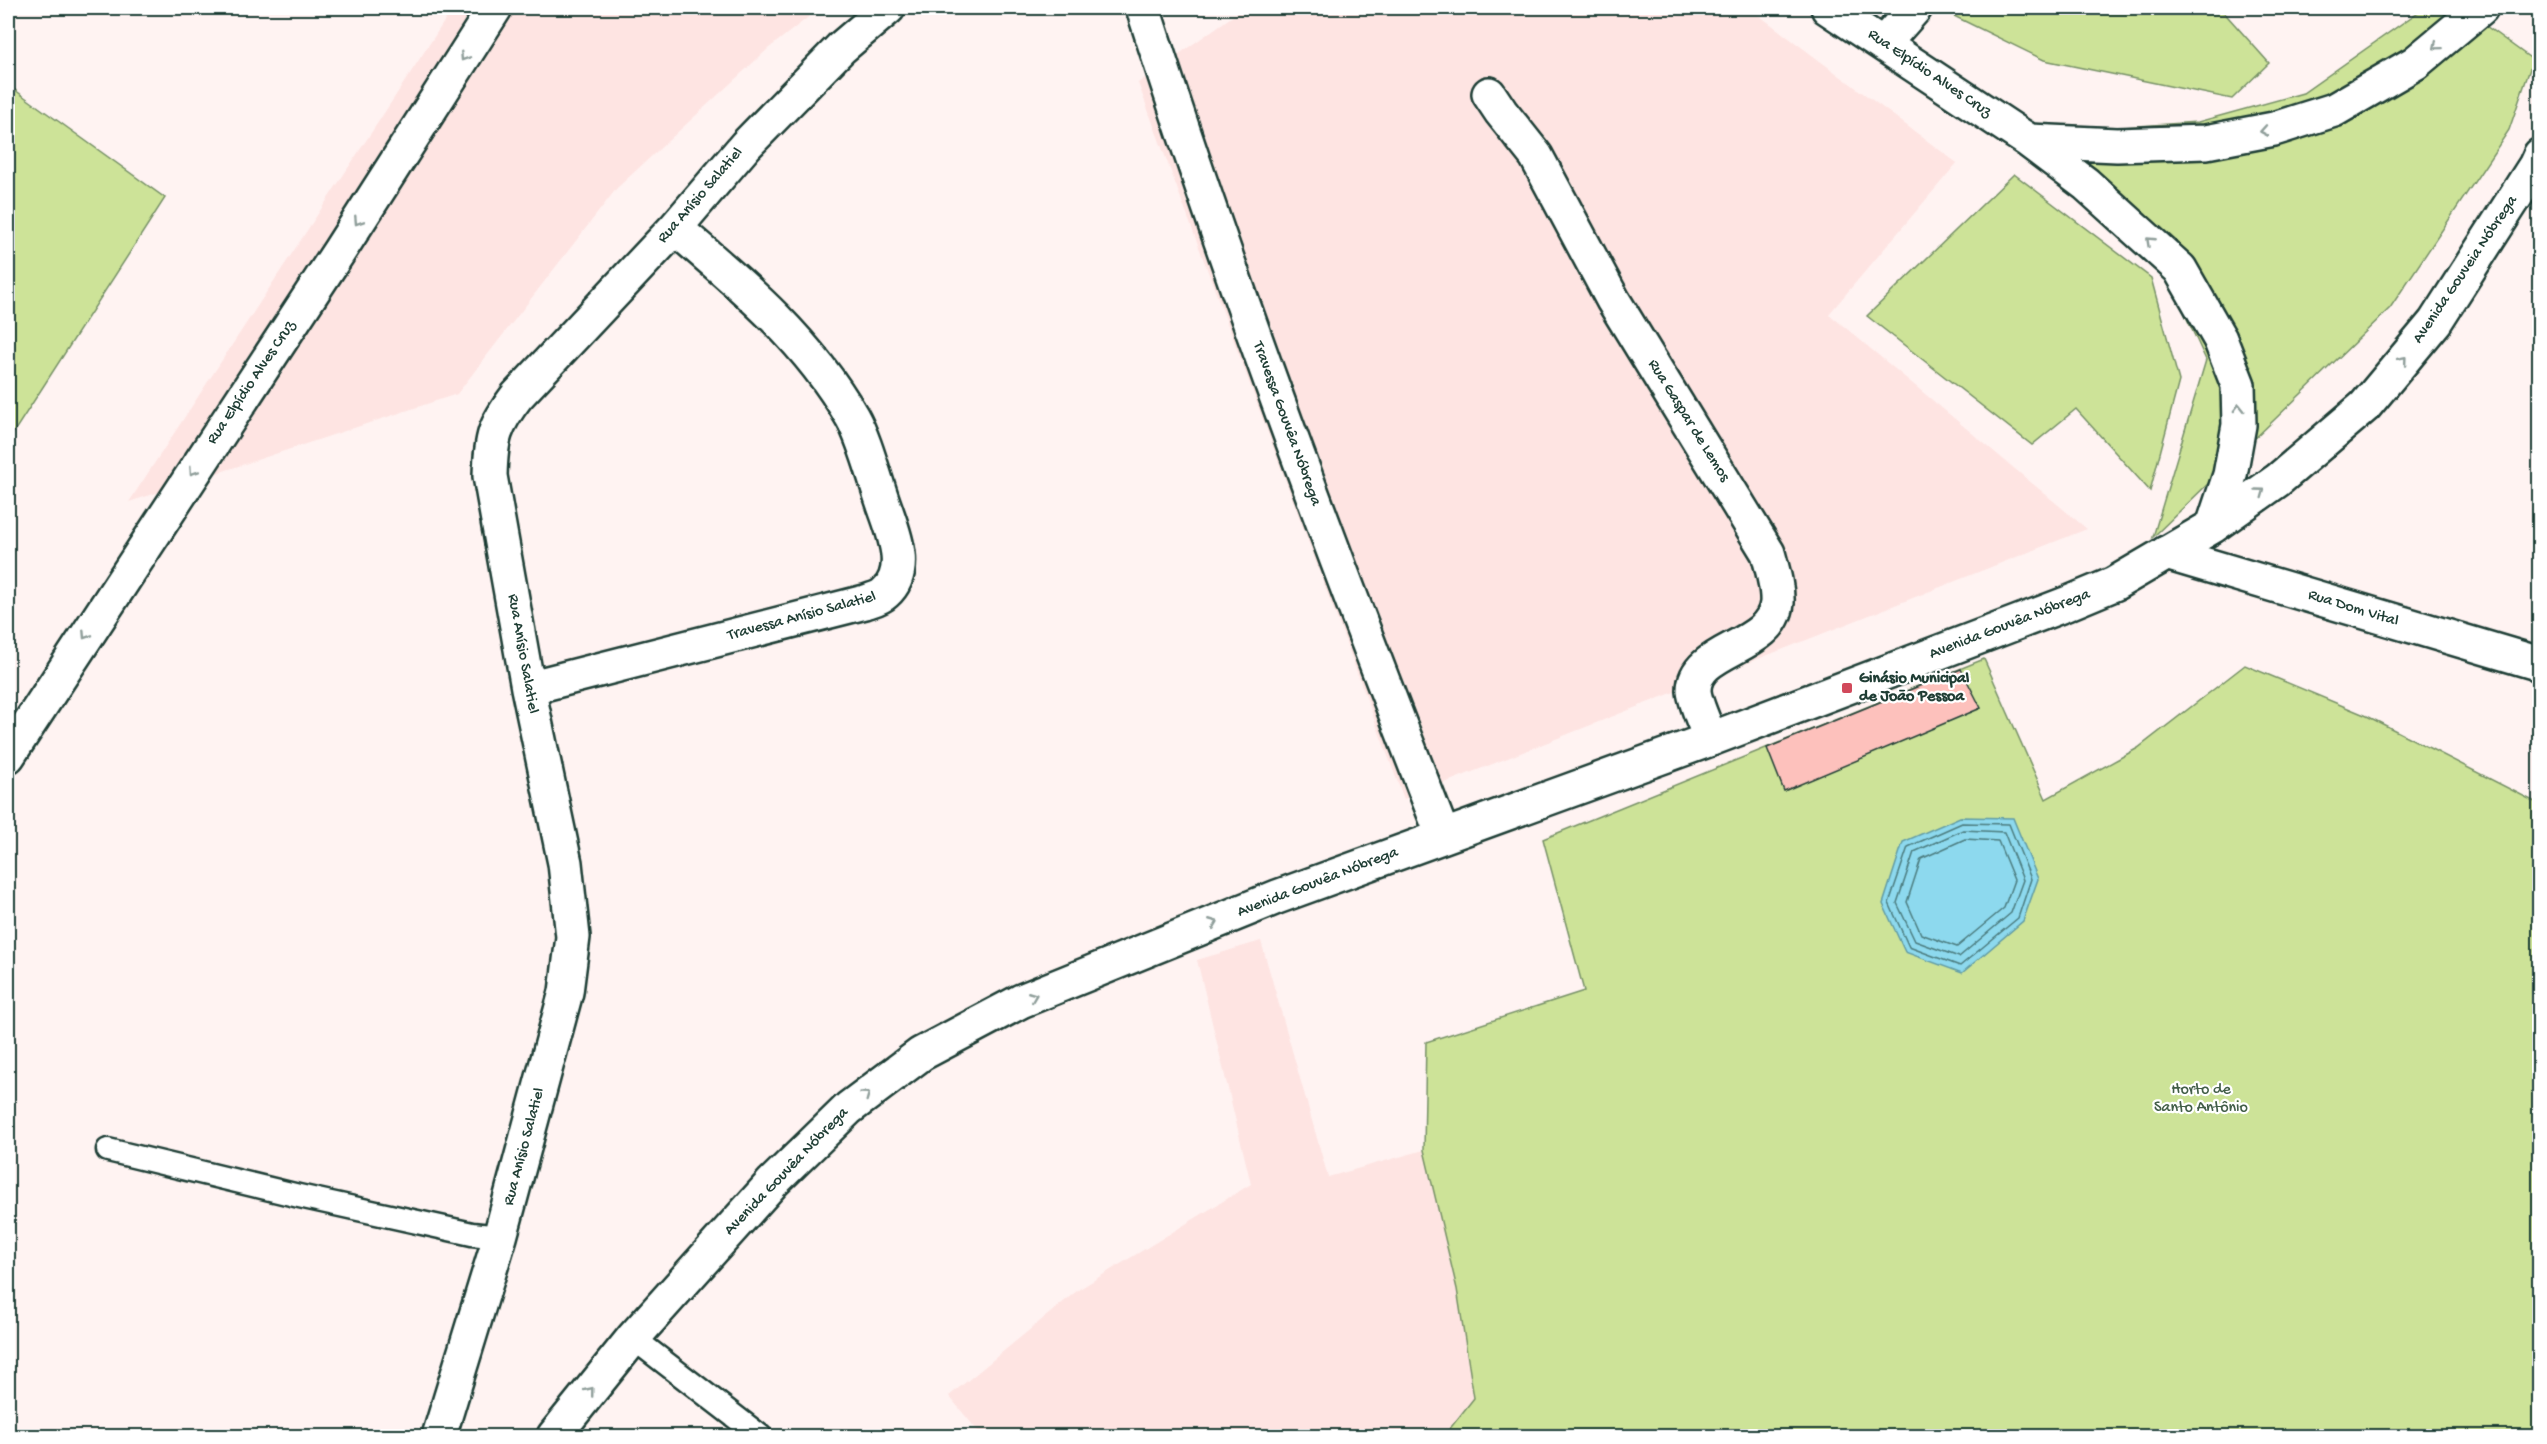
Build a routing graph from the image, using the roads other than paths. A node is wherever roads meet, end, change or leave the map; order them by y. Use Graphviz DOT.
graph roads {
  1 [pos="495,8"];
  2 [pos="888,8"];
  3 [pos="1143,8"];
  4 [pos="1828,8"];
  5 [pos="1915,8"];
  6 [pos="2481,8"];
  7 [pos="1884,43"];
  8 [pos="1489,93"];
  9 [pos="2029,141"];
  10 [pos="2540,155"];
  11 [pos="675,228"];
  12 [pos="2213,526"];
  13 [pos="2166,553"];
  14 [pos="2540,664"];
  15 [pos="528,688"];
  16 [pos="1711,739"];
  17 [pos="8,756"];
  18 [pos="1443,836"];
  19 [pos="108,1150"];
  20 [pos="500,1237"];
  21 [pos="633,1338"];
  22 [pos="439,1437"];
  23 [pos="554,1437"];
  24 [pos="760,1437"];
  1 -- 17 [label="street, Rua Elpídio Alves Cruz, one-way"];
  2 -- 11 [label="street, Rua Anísio Salatiel"];
  3 -- 18 [label="street, Travessa Gouvêa Nóbrega"];
  4 -- 7 [label="street, Rua Elpídio Alves Cruz"];
  5 -- 7 [label="street"];
  6 -- 9 [label="street, one-way"];
  7 -- 9 [label="street, Rua Elpídio Alves Cruz"];
  8 -- 16 [label="street, Rua Gaspar de Lemos"];
  12 -- 9 [label="street, one-way"];
  12 -- 10 [label="street, Avenida Gouveia Nóbrega, one-way"];
  11 -- 15 [label="street, Rua Anísio Salatiel"];
  11 -- 15 [label="street, Travessa Anísio Salatiel"];
  12 -- 13 [label="street, Avenida Gouvêa Nóbrega"];
  13 -- 14 [label="street, Rua Dom Vital"];
  13 -- 16 [label="street, Avenida Gouvêa Nóbrega"];
  15 -- 20 [label="street, Rua Anísio Salatiel"];
  16 -- 18 [label="street, Avenida Gouvêa Nóbrega"];
  21 -- 18 [label="street, Avenida Gouvêa Nóbrega, one-way"];
  19 -- 20 [label="lane"];
  20 -- 22 [label="street, Rua Anísio Salatiel"];
  23 -- 21 [label="street, Avenida Gouvêa Nóbrega, one-way"];
  21 -- 24 [label="lane"];
}
